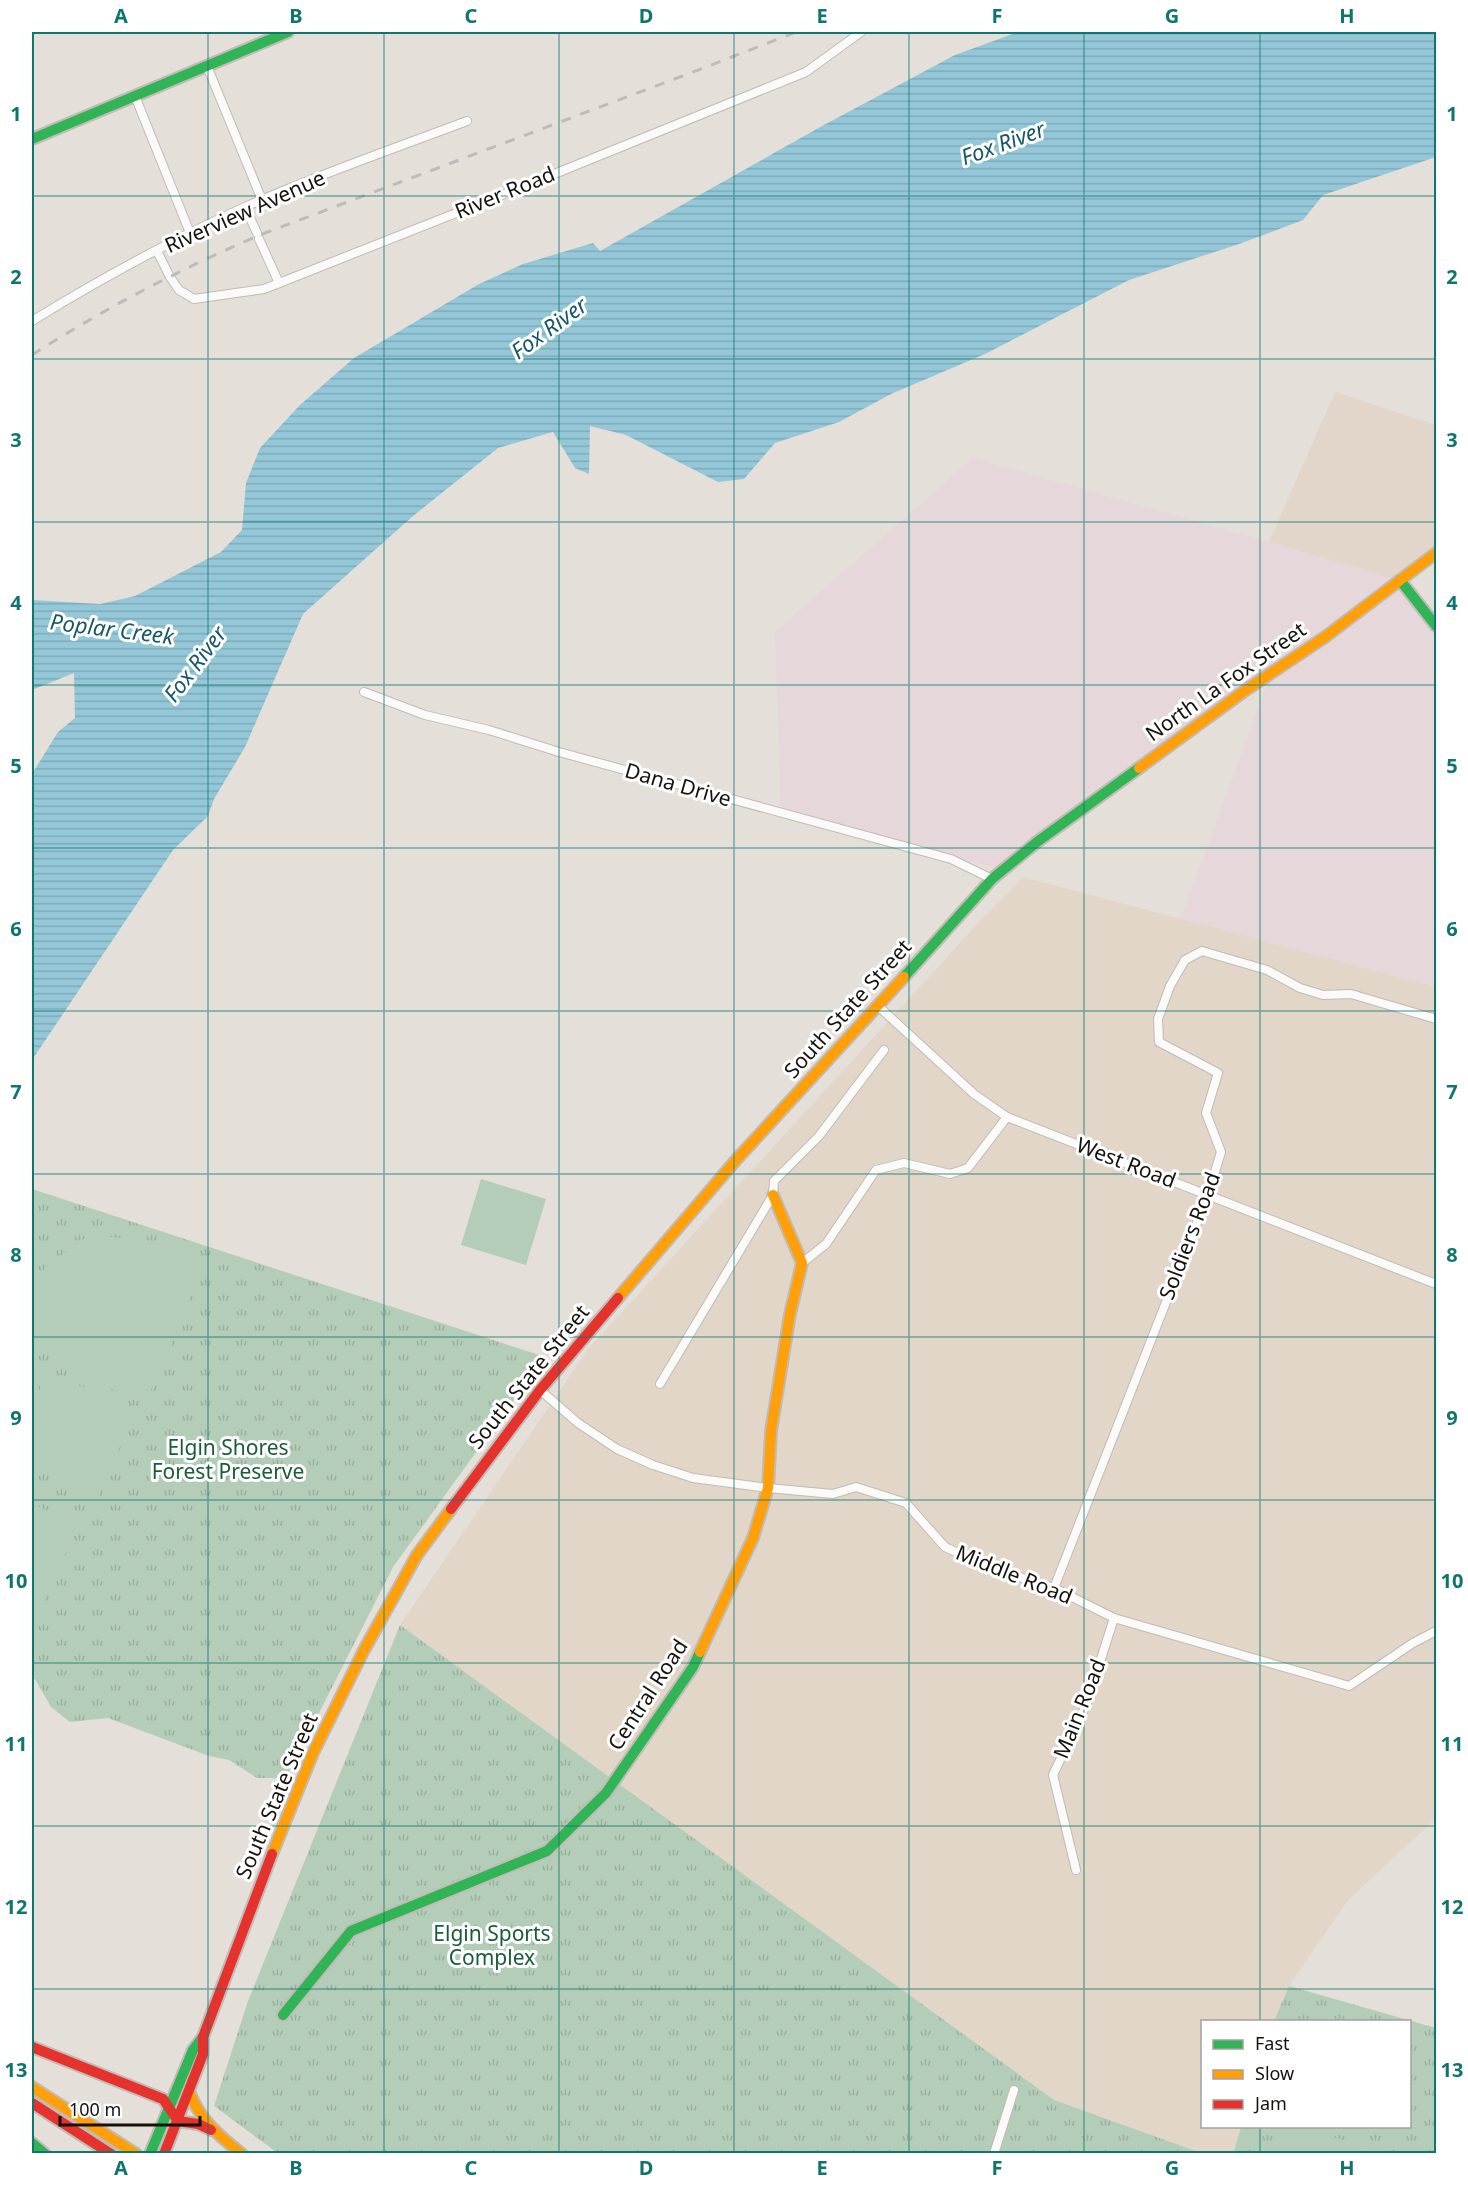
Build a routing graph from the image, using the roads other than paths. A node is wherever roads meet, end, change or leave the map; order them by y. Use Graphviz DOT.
graph roads {
  1 [pos="288,32"];
  2 [pos="861,32"];
  3 [pos="207,66"];
  4 [pos="135,96"];
  5 [pos="467,121"];
  6 [pos="32,139"];
  7 [pos="262,200"];
  8 [pos="245,207"];
  9 [pos="190,233"];
  10 [pos="157,251"];
  11 [pos="279,283"];
  12 [pos="32,321"];
  13 [pos="1437,553"];
  14 [pos="1400,580"];
  15 [pos="1437,626"];
  16 [pos="364,692"];
  17 [pos="1036,842"];
  18 [pos="992,879"];
  19 [pos="878,1006"];
  20 [pos="1437,1019"];
  21 [pos="884,1050"];
  22 [pos="1007,1117"];
  23 [pos="773,1195"];
  24 [pos="1208,1195"];
  25 [pos="802,1263"];
  26 [pos="1437,1284"];
  27 [pos="660,1384"];
  28 [pos="540,1390"];
  29 [pos="768,1488"];
  30 [pos="1054,1588"];
  31 [pos="1114,1618"];
  32 [pos="1437,1631"];
  33 [pos="1076,1870"];
  34 [pos="283,2015"];
  35 [pos="203,2037"];
  36 [pos="32,2048"];
  37 [pos="32,2087"];
  38 [pos="1014,2090"];
  39 [pos="189,2091"];
  40 [pos="32,2103"];
  41 [pos="169,2106"];
  42 [pos="178,2121"];
  43 [pos="211,2130"];
  44 [pos="32,2143"];
  45 [pos="150,2152"];
  46 [pos="45,2154"];
  47 [pos="111,2154"];
  48 [pos="136,2154"];
  49 [pos="164,2154"];
  50 [pos="242,2154"];
  51 [pos="994,2154"];
  1 -- 3 [label="main road"];
  2 -- 11 [label="street, River Road"];
  3 -- 4 [label="main road"];
  3 -- 7 [label="street"];
  4 -- 6 [label="main road"];
  4 -- 9 [label="street"];
  5 -- 7 [label="street, Riverview Avenue"];
  7 -- 8 [label="street, Riverview Avenue"];
  8 -- 9 [label="street, Riverview Avenue"];
  8 -- 11 [label="street"];
  9 -- 10 [label="street, Riverview Avenue"];
  10 -- 11 [label="street, River Road"];
  10 -- 12 [label="street, Riverview Avenue"];
  13 -- 14 [label="main road, North La Fox Street"];
  14 -- 15 [label="main road"];
  14 -- 17 [label="main road, North La Fox Street"];
  16 -- 18 [label="street, Dana Drive"];
  17 -- 18 [label="main road, South State Street"];
  18 -- 19 [label="main road, South State Street"];
  19 -- 22 [label="street, West Road"];
  19 -- 28 [label="main road, South State Street"];
  20 -- 24 [label="street, Soldiers Road"];
  21 -- 23 [label="street"];
  22 -- 24 [label="street, West Road"];
  22 -- 25 [label="street"];
  23 -- 25 [label="main road"];
  23 -- 27 [label="street"];
  24 -- 26 [label="street, West Road"];
  24 -- 30 [label="street, Soldiers Road"];
  25 -- 29 [label="main road, Central Road"];
  28 -- 29 [label="street, Middle Road"];
  28 -- 35 [label="main road, South State Street"];
  29 -- 30 [label="street, Middle Road"];
  29 -- 34 [label="main road, Central Road"];
  30 -- 31 [label="street, Middle Road"];
  31 -- 32 [label="street, Middle Road"];
  31 -- 33 [label="street, Main Road"];
  35 -- 39 [label="main road, South State Street"];
  35 -- 41 [label="main road, South State Street"];
  36 -- 41 [label="main road"];
  37 -- 48 [label="main road"];
  38 -- 51 [label="street"];
  39 -- 42 [label="main road, South State Street"];
  39 -- 43 [label="main road"];
  40 -- 47 [label="main road"];
  41 -- 42 [label="main road"];
  41 -- 45 [label="main road, South State Street"];
  42 -- 43 [label="main road"];
  42 -- 49 [label="main road, South State Street"];
  43 -- 50 [label="main road"];
  44 -- 46 [label="main road"];
}
